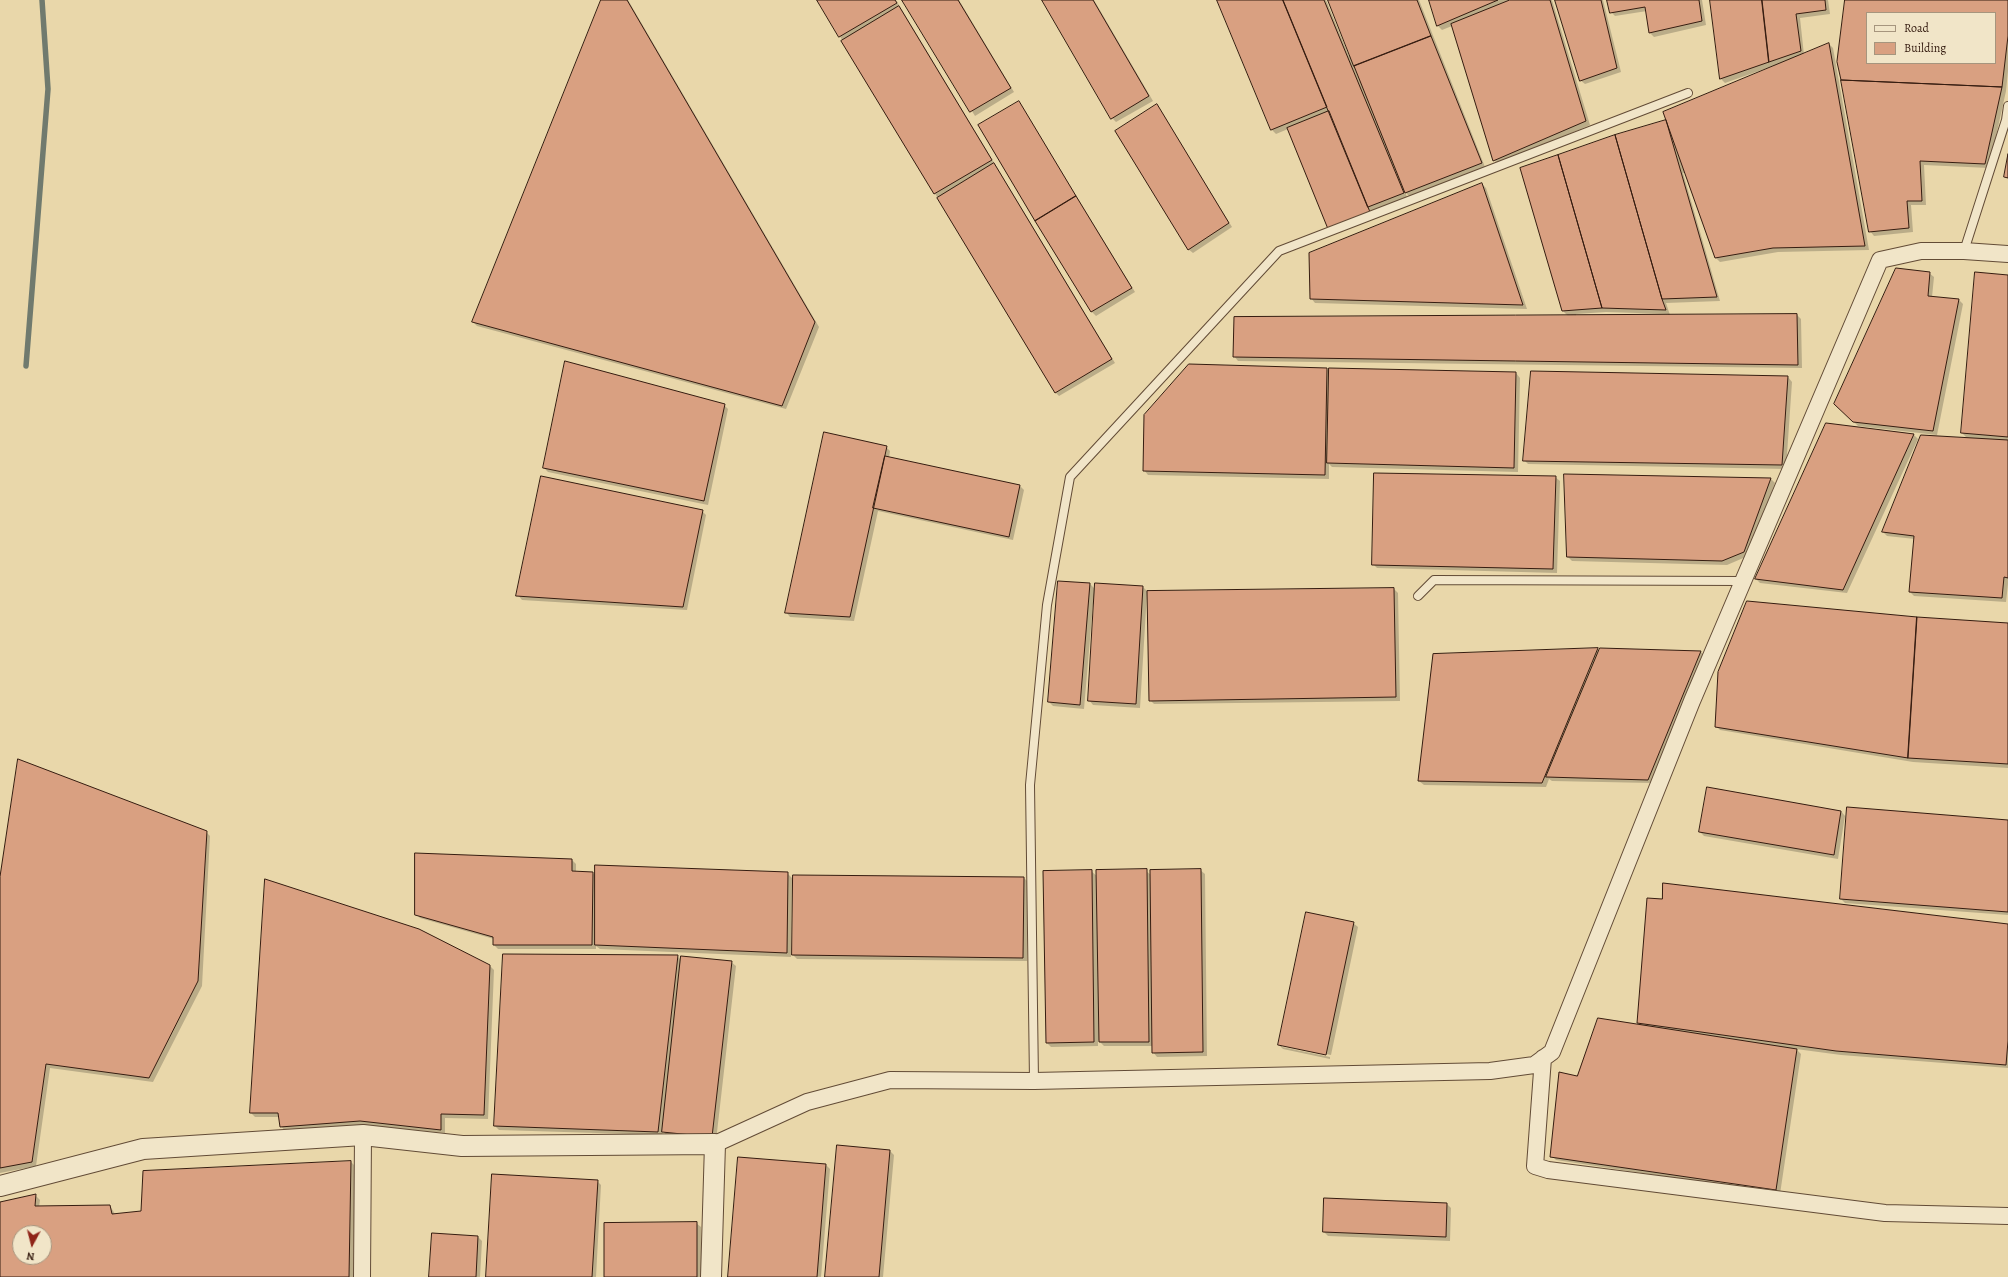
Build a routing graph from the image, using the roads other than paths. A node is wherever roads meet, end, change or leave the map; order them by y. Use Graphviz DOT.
graph roads {
  1 [pos="1688,93"];
  2 [pos="2008,106"];
  3 [pos="1964,251"];
  4 [pos="2008,254"];
  5 [pos="1743,582"];
  6 [pos="1418,596"];
  7 [pos="1543,1058"];
  8 [pos="1034,1081"];
  9 [pos="363,1135"];
  10 [pos="715,1144"];
  11 [pos="0,1186"];
  12 [pos="2008,1216"];
  13 [pos="362,1277"];
  14 [pos="711,1277"];
  1 -- 8 [label="lane"];
  2 -- 3 [label="lane"];
  3 -- 4 [label="street"];
  3 -- 5 [label="street"];
  5 -- 6 [label="lane"];
  5 -- 7 [label="street"];
  7 -- 8 [label="street"];
  7 -- 12 [label="street"];
  8 -- 10 [label="street"];
  9 -- 10 [label="street"];
  9 -- 11 [label="street"];
  9 -- 13 [label="street"];
  10 -- 14 [label="street"];
}
